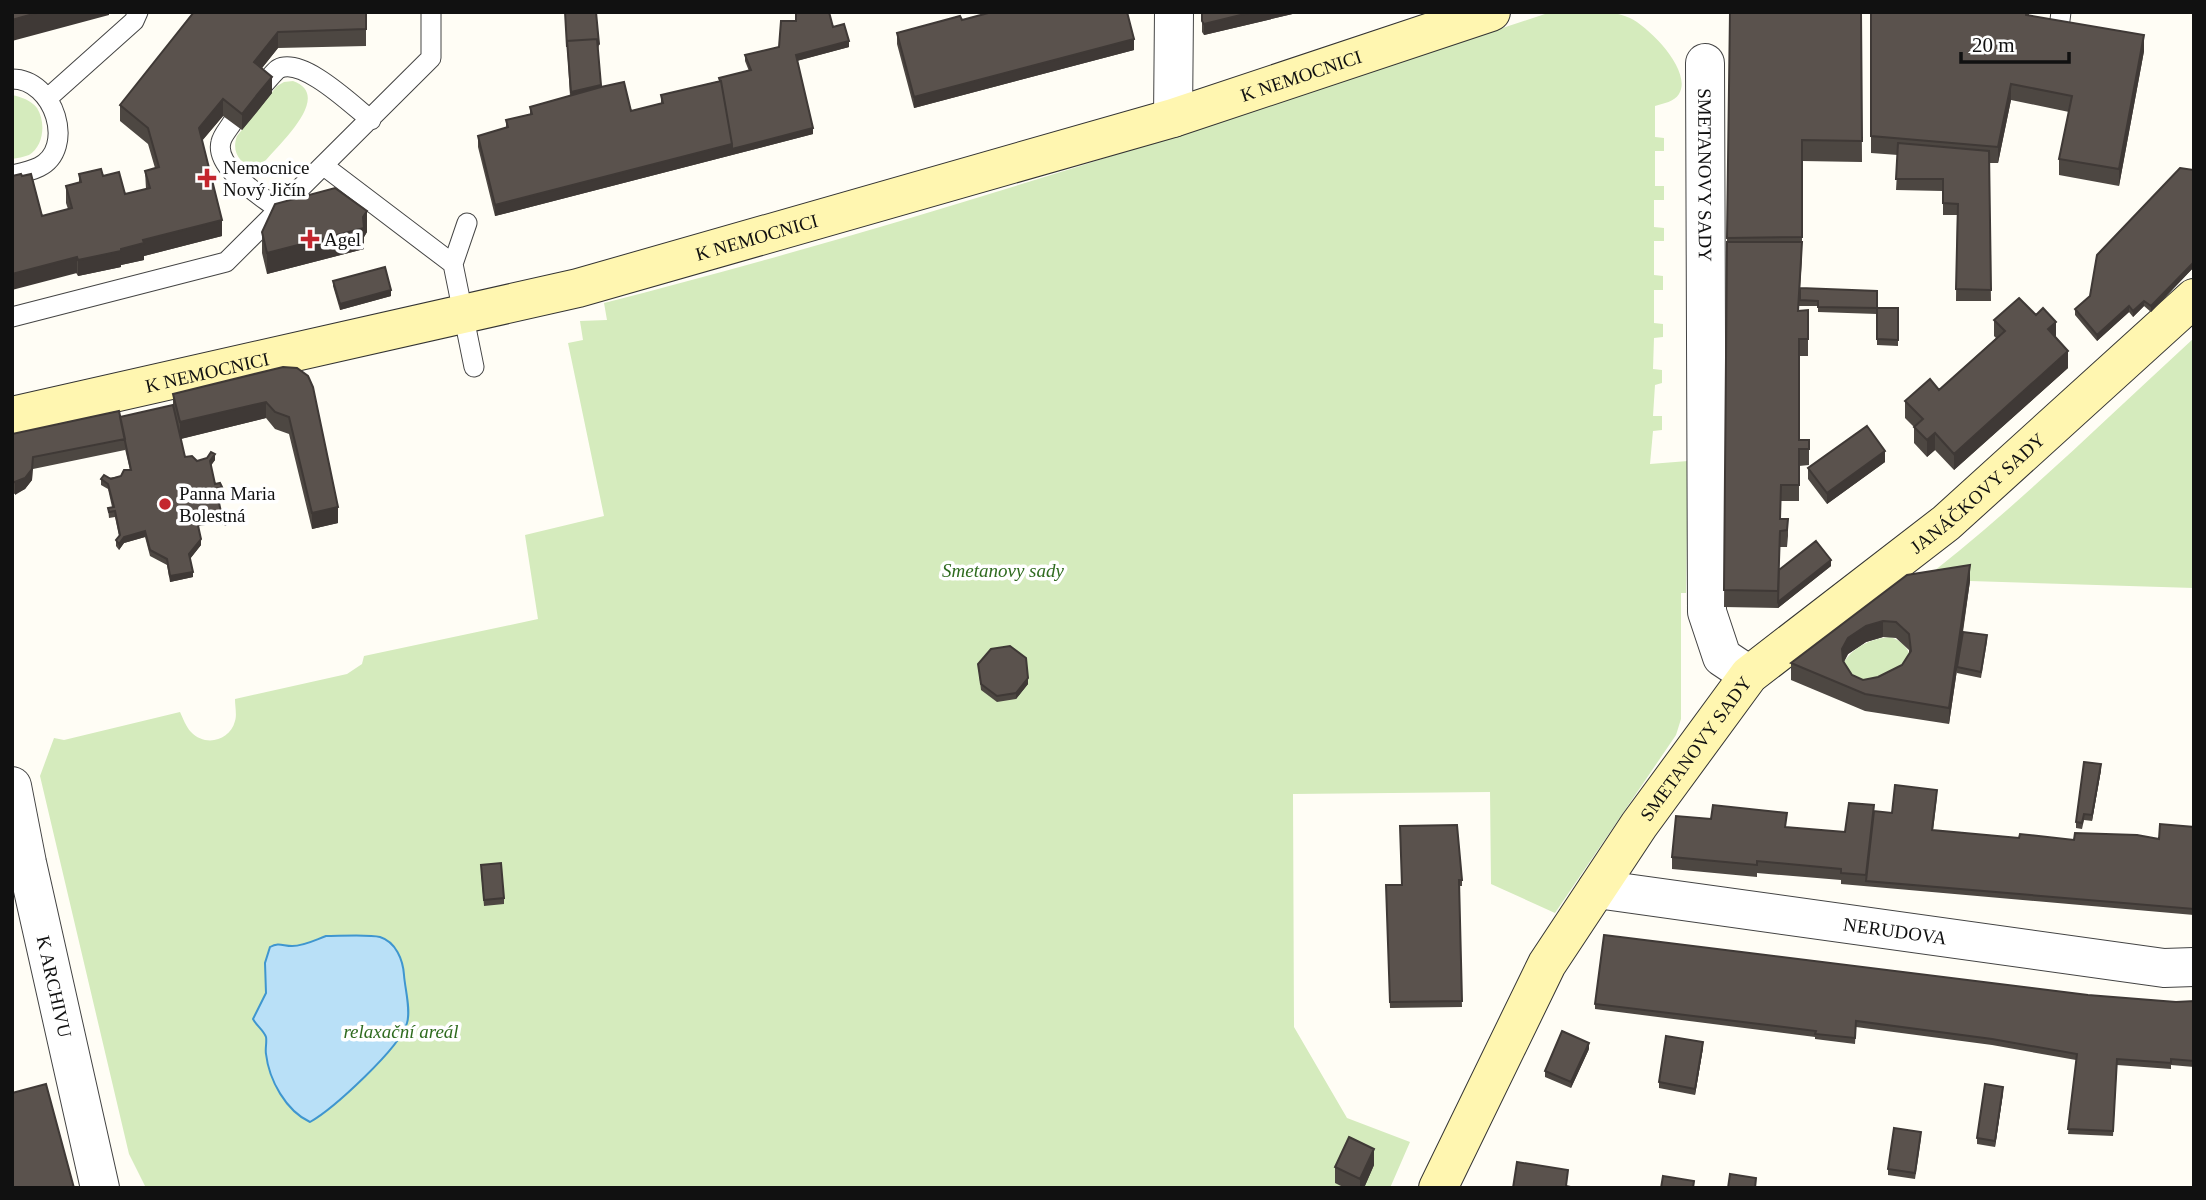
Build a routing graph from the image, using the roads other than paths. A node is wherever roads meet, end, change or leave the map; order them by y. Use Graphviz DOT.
graph roads {
  1 [pos="138,12"];
  2 [pos="431,12"];
  3 [pos="1174,12"];
  4 [pos="1491,12"];
  5 [pos="2062,12"];
  6 [pos="2058,36"];
  7 [pos="1705,63"];
  8 [pos="12,79"];
  9 [pos="263,85"];
  10 [pos="48,97"];
  11 [pos="1173,118"];
  12 [pos="370,120"];
  13 [pos="232,123"];
  14 [pos="324,166"];
  15 [pos="12,175"];
  16 [pos="279,210"];
  17 [pos="467,223"];
  18 [pos="453,264"];
  19 [pos="2194,298"];
  20 [pos="463,315"];
  21 [pos="12,317"];
  22 [pos="474,367"];
  23 [pos="12,416"];
  24 [pos="1749,675"];
  25 [pos="12,786"];
  26 [pos="1597,889"];
  27 [pos="2194,967"];
  28 [pos="100,1188"];
  29 [pos="1438,1188"];
  1 -- 10 [label="lane"];
  2 -- 12 [label="lane"];
  3 -- 11 [label="street"];
  4 -- 11 [label="street, K NEMOCNICI"];
  5 -- 6 [label="lane"];
  7 -- 24 [label="street, SMETANOVY SADY"];
  8 -- 10 [label="lane"];
  9 -- 12 [label="lane"];
  10 -- 15 [label="lane"];
  11 -- 20 [label="street, K NEMOCNICI"];
  12 -- 14 [label="lane"];
  13 -- 16 [label="lane"];
  14 -- 16 [label="lane"];
  14 -- 18 [label="lane"];
  16 -- 21 [label="lane"];
  17 -- 18 [label="lane"];
  18 -- 20 [label="lane"];
  19 -- 24 [label="street, JANÁČKOVY SADY"];
  20 -- 22 [label="lane"];
  20 -- 23 [label="street, K NEMOCNICI"];
  24 -- 26 [label="street, SMETANOVY SADY"];
  25 -- 28 [label="street, K ARCHIVU"];
  26 -- 27 [label="street, NERUDOVA"];
  26 -- 29 [label="street, SMETANOVY SADY"];
}
